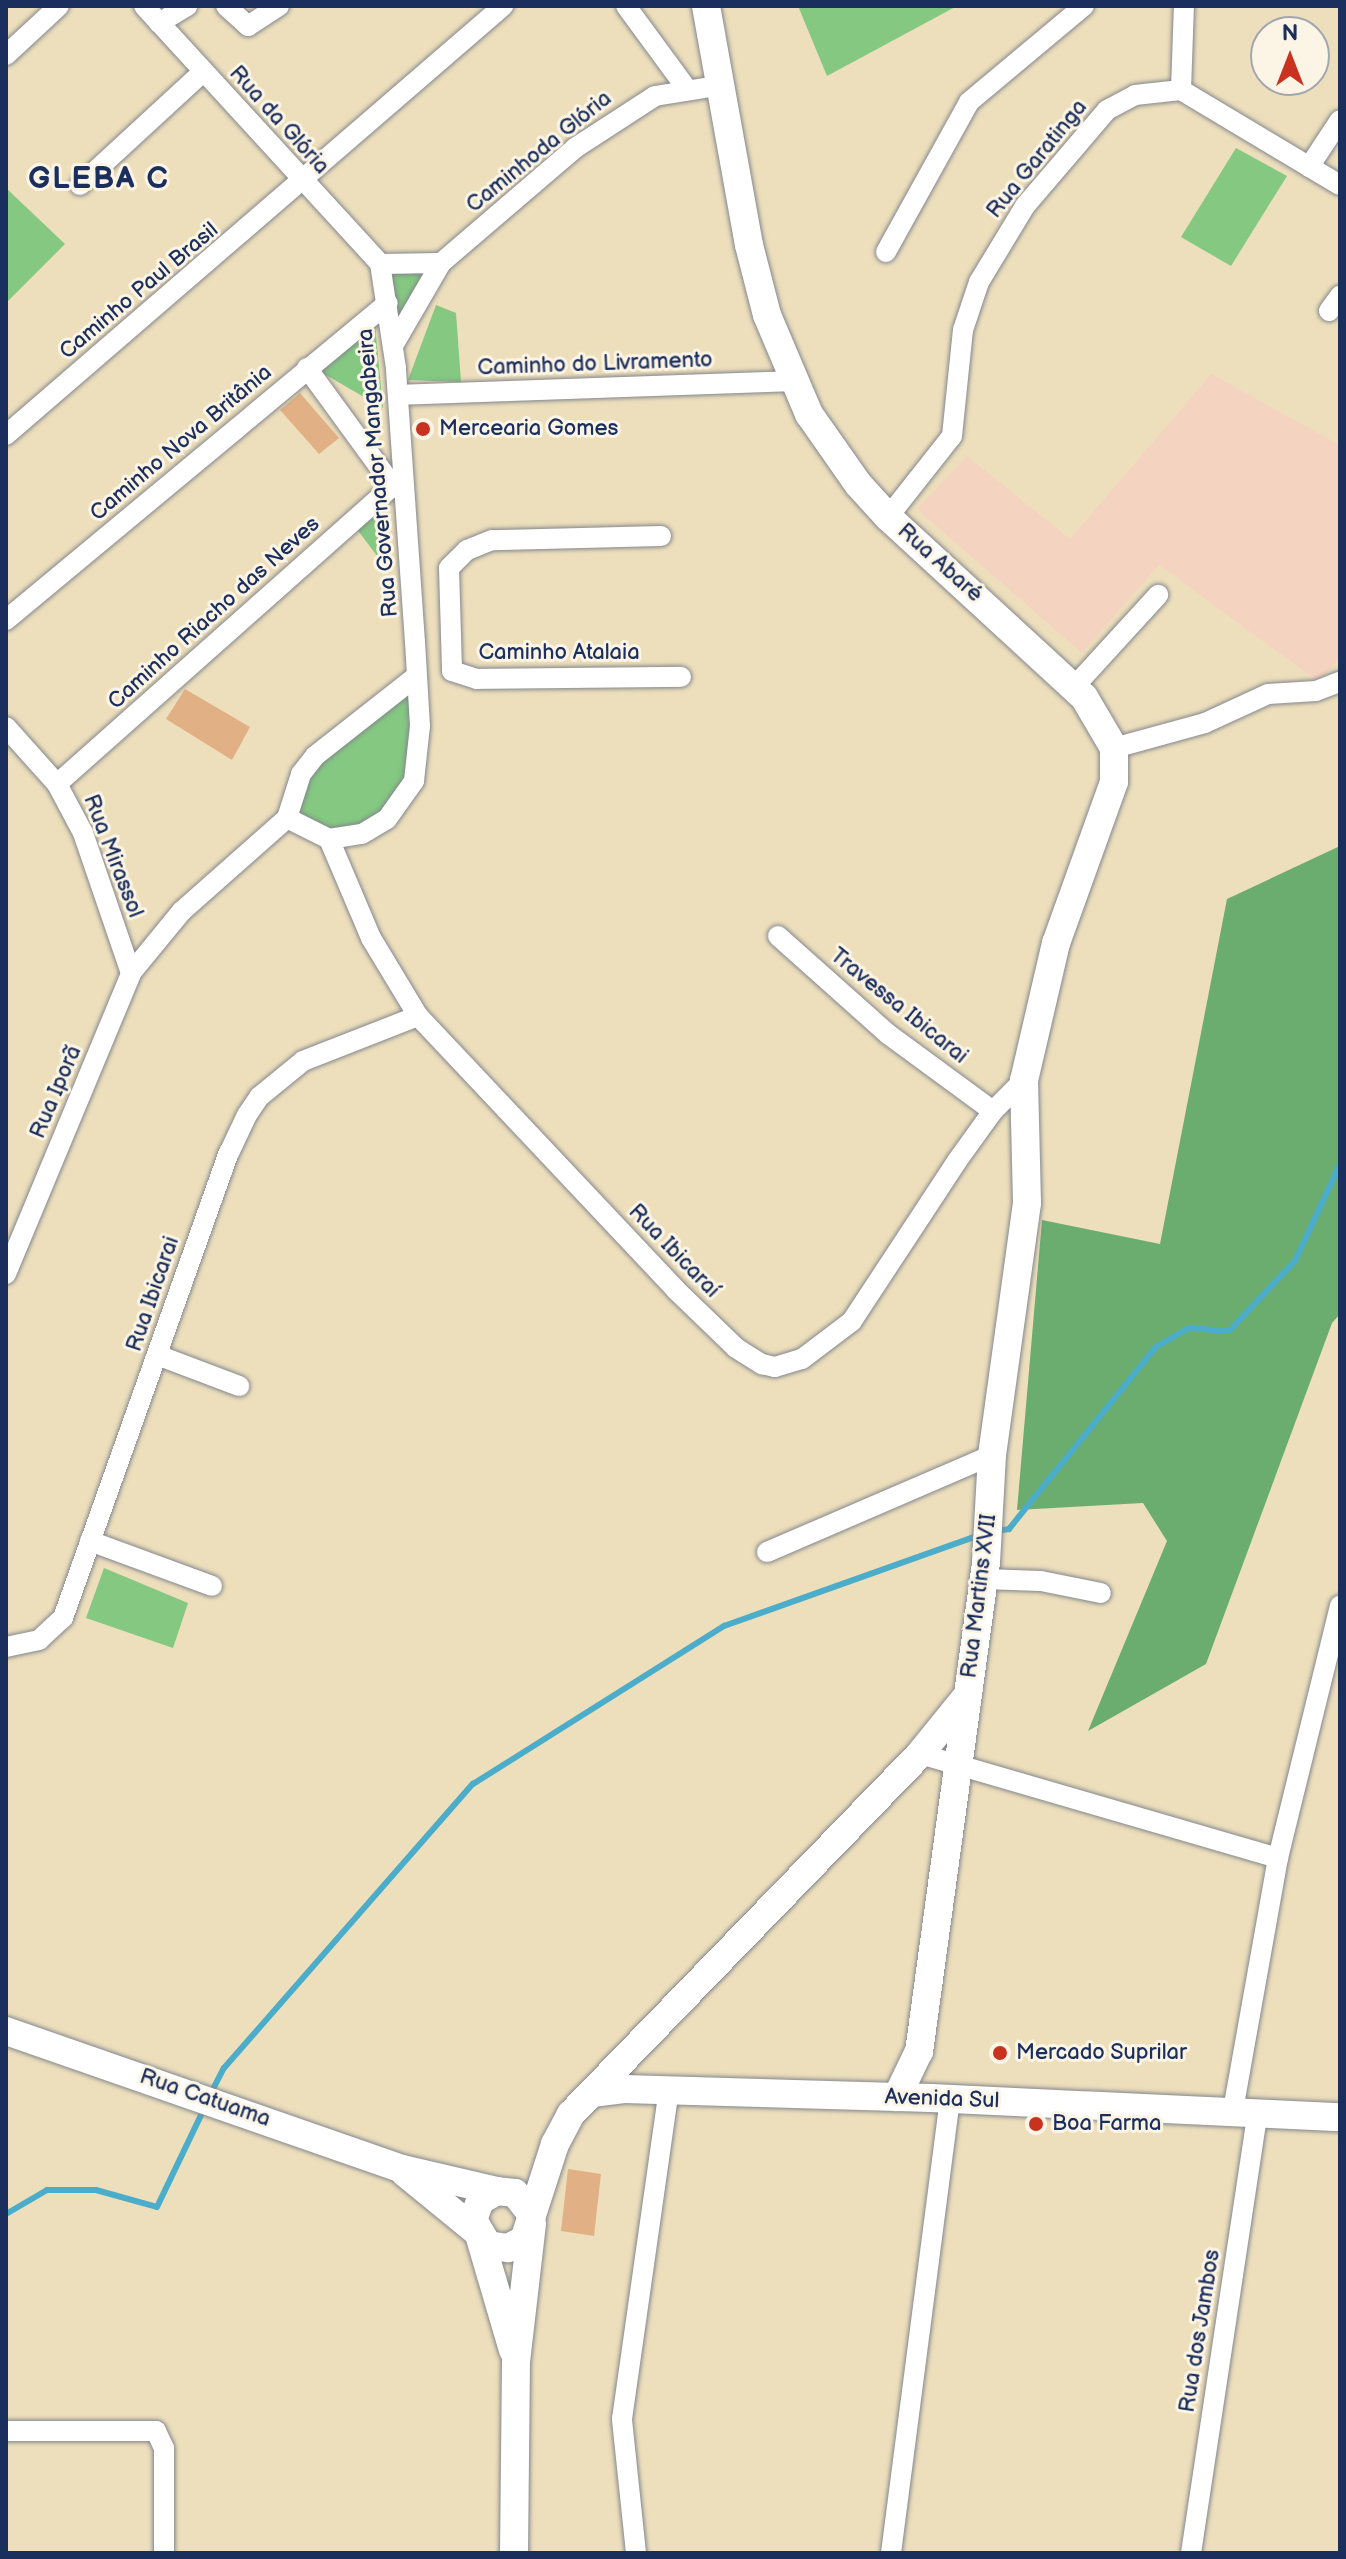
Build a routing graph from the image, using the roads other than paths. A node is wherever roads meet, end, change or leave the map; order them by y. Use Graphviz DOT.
graph roads {
  1 [pos="59,6"];
  2 [pos="144,6"];
  3 [pos="187,6"];
  4 [pos="226,6"];
  5 [pos="279,6"];
  6 [pos="503,6"];
  7 [pos="626,6"];
  8 [pos="1084,6"];
  9 [pos="1184,6"];
  10 [pos="711,13"];
  11 [pos="159,23"];
  12 [pos="6,55"];
  13 [pos="203,72"];
  14 [pos="722,85"];
  15 [pos="687,89"];
  16 [pos="1181,90"];
  17 [pos="1340,120"];
  18 [pos="1309,167"];
  19 [pos="303,182"];
  20 [pos="80,185"];
  21 [pos="1340,185"];
  22 [pos="886,252"];
  23 [pos="441,263"];
  24 [pos="380,264"];
  25 [pos="388,303"];
  26 [pos="394,344"];
  27 [pos="307,368"];
  28 [pos="793,381"];
  29 [pos="398,395"];
  30 [pos="6,435"];
  31 [pos="398,482"];
  32 [pos="888,517"];
  33 [pos="661,536"];
  34 [pos="1158,595"];
  35 [pos="451,609"];
  36 [pos="413,611"];
  37 [pos="6,620"];
  38 [pos="681,677"];
  39 [pos="414,678"];
  40 [pos="1340,682"];
  41 [pos="1074,687"];
  42 [pos="6,727"];
  43 [pos="1114,748"];
  44 [pos="57,784"];
  45 [pos="287,818"];
  46 [pos="329,839"];
  47 [pos="778,936"];
  48 [pos="131,973"];
  49 [pos="418,1016"];
  50 [pos="1024,1080"];
  51 [pos="993,1111"];
  52 [pos="6,1274"];
  53 [pos="157,1355"];
  54 [pos="239,1386"];
  55 [pos="992,1455"];
  56 [pos="90,1541"];
  57 [pos="767,1552"];
  58 [pos="985,1571"];
  59 [pos="212,1586"];
  60 [pos="1101,1593"];
  61 [pos="1340,1606"];
  62 [pos="6,1647"];
  63 [pos="967,1695"];
  64 [pos="920,1754"];
  65 [pos="957,1765"];
  66 [pos="1278,1858"];
  67 [pos="6,2031"];
  68 [pos="919,2051"];
  69 [pos="669,2090"];
  70 [pos="592,2093"];
  71 [pos="897,2097"];
  72 [pos="940,2098"];
  73 [pos="1244,2116"];
  74 [pos="1340,2117"];
  75 [pos="555,2144"];
  76 [pos="402,2169"];
  77 [pos="502,2191"];
  78 [pos="532,2219"];
  79 [pos="478,2234"];
  80 [pos="516,2362"];
  81 [pos="6,2431"];
  82 [pos="164,2553"];
  83 [pos="514,2553"];
  84 [pos="636,2553"];
  85 [pos="891,2553"];
  86 [pos="1191,2553"];
  1 -- 12 [label="street"];
  2 -- 11 [label="street, Rua da Glória"];
  3 -- 11 [label="street"];
  4 -- 5 [label="street"];
  6 -- 19 [label="street, Caminho Paul Brasil"];
  7 -- 15 [label="street"];
  8 -- 22 [label="street"];
  9 -- 16 [label="street"];
  10 -- 14 [label="street, Rua Abaré"];
  11 -- 13 [label="street, Rua da Glória"];
  13 -- 19 [label="street, Rua da Glória"];
  13 -- 20 [label="street"];
  14 -- 15 [label="street, Caminhoda Glória"];
  14 -- 28 [label="street, Rua Abaré"];
  15 -- 23 [label="street, Caminhoda Glória"];
  16 -- 18 [label="street"];
  16 -- 32 [label="street, Rua Garatinga"];
  17 -- 18 [label="street"];
  18 -- 21 [label="street"];
  19 -- 24 [label="street, Rua da Glória"];
  19 -- 30 [label="street, Caminho Paul Brasil"];
  23 -- 24 [label="street"];
  23 -- 26 [label="street, Caminhoda Glória"];
  24 -- 25 [label="street, Rua Governador Mangabeira"];
  25 -- 26 [label="street, Rua Governador Mangabeira"];
  25 -- 27 [label="street, Caminho Nova Britânia"];
  26 -- 29 [label="street, Rua Governador Mangabeira"];
  27 -- 31 [label="street"];
  27 -- 37 [label="street, Caminho Nova Britânia"];
  28 -- 29 [label="street, Caminho do Livramento"];
  28 -- 32 [label="street, Rua Abaré"];
  29 -- 31 [label="street, Rua Governador Mangabeira"];
  31 -- 36 [label="street, Rua Governador Mangabeira"];
  31 -- 44 [label="street, Caminho Riacho das Neves"];
  32 -- 41 [label="street, Rua Abaré"];
  33 -- 35 [label="street"];
  34 -- 41 [label="street"];
  35 -- 36 [label="street"];
  35 -- 38 [label="street, Caminho Atalaia"];
  36 -- 39 [label="street, Rua Governador Mangabeira"];
  39 -- 45 [label="street"];
  39 -- 46 [label="street, Rua Governador Mangabeira"];
  40 -- 43 [label="street"];
  41 -- 43 [label="street, Rua Abaré"];
  42 -- 44 [label="street, Rua Mirassol"];
  43 -- 50 [label="street, Rua Abaré"];
  44 -- 48 [label="street, Rua Mirassol"];
  45 -- 46 [label="street"];
  45 -- 48 [label="street"];
  46 -- 49 [label="street, Rua Ibicaraí"];
  47 -- 51 [label="street, Travessa Ibicarai"];
  48 -- 52 [label="street, Rua Iporã"];
  49 -- 51 [label="street, Rua Ibicaraí"];
  49 -- 53 [label="street, Rua Ibicarai"];
  50 -- 51 [label="street, Rua Ibicaraí"];
  50 -- 55 [label="street, Rua Martins XVII"];
  53 -- 54 [label="street"];
  53 -- 56 [label="street, Rua Ibicarai"];
  55 -- 57 [label="street"];
  55 -- 58 [label="street, Rua Martins XVII"];
  56 -- 59 [label="street"];
  56 -- 62 [label="street, Rua Ibicarai"];
  58 -- 60 [label="street"];
  58 -- 63 [label="street, Rua Martins XVII"];
  61 -- 66 [label="street, Rua dos Jambos"];
  63 -- 64 [label="street, Rua Martins XVII"];
  63 -- 65 [label="street"];
  64 -- 65 [label="street"];
  64 -- 70 [label="street, Rua Martins XVII"];
  65 -- 66 [label="street"];
  65 -- 68 [label="street"];
  66 -- 73 [label="street, Rua dos Jambos"];
  67 -- 76 [label="street, Rua Catuama"];
  68 -- 71 [label="street"];
  68 -- 72 [label="street"];
  69 -- 70 [label="street, Avenida Sul"];
  69 -- 71 [label="street, Avenida Sul"];
  69 -- 84 [label="street"];
  70 -- 75 [label="street, Rua Martins XVII"];
  71 -- 72 [label="street, Avenida Sul"];
  72 -- 73 [label="street, Avenida Sul"];
  72 -- 85 [label="street"];
  73 -- 74 [label="street, Avenida Sul"];
  73 -- 86 [label="street, Rua dos Jambos"];
  75 -- 77 [label="street, Rua Martins XVII"];
  75 -- 78 [label="street, Rua Martins XVII"];
  76 -- 77 [label="street, Rua Catuama"];
  76 -- 79 [label="street, Rua Catuama"];
  77 -- 78 [label="street"];
  77 -- 79 [label="street"];
  78 -- 79 [label="street"];
  78 -- 80 [label="street, Rua Martins XVII"];
  79 -- 80 [label="street"];
  80 -- 83 [label="street"];
  81 -- 82 [label="street"];
}
